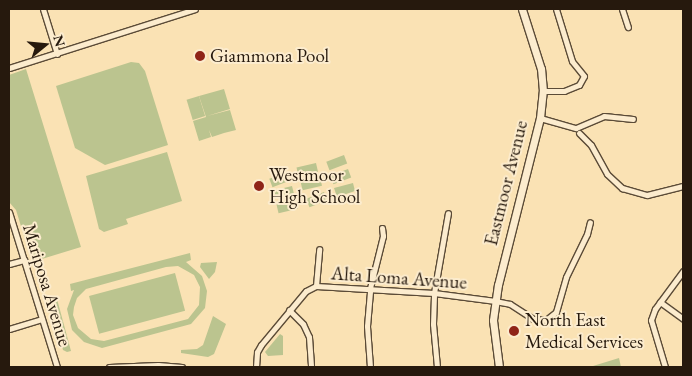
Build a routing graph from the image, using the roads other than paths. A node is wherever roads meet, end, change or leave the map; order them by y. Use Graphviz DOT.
graph roads {
  1 [pos="43,9"];
  2 [pos="195,9"];
  3 [pos="522,9"];
  4 [pos="556,9"];
  5 [pos="622,9"];
  6 [pos="628,27"];
  7 [pos="57,54"];
  8 [pos="9,68"];
  9 [pos="543,91"];
  10 [pos="540,118"];
  11 [pos="633,119"];
  12 [pos="577,130"];
  13 [pos="683,186"];
  14 [pos="9,212"];
  15 [pos="448,212"];
  16 [pos="590,222"];
  17 [pos="382,228"];
  18 [pos="319,249"];
  19 [pos="24,260"];
  20 [pos="9,264"];
  21 [pos="683,271"];
  22 [pos="316,286"];
  23 [pos="370,288"];
  24 [pos="434,293"];
  25 [pos="495,301"];
  26 [pos="660,302"];
  27 [pos="289,310"];
  28 [pos="42,319"];
  29 [pos="683,319"];
  30 [pos="9,329"];
  31 [pos="57,367"];
  32 [pos="109,367"];
  33 [pos="182,367"];
  34 [pos="256,367"];
  35 [pos="311,367"];
  36 [pos="370,367"];
  37 [pos="437,367"];
  38 [pos="498,367"];
  39 [pos="665,367"];
  1 -- 7 [label="street"];
  2 -- 7 [label="street"];
  3 -- 9 [label="street, Eastmoor Avenue"];
  4 -- 9 [label="street"];
  5 -- 6 [label="street"];
  7 -- 8 [label="street"];
  9 -- 10 [label="street, Eastmoor Avenue"];
  10 -- 12 [label="street"];
  10 -- 25 [label="street, Eastmoor Avenue"];
  11 -- 12 [label="street"];
  12 -- 13 [label="street"];
  14 -- 19 [label="street, Mariposa Avenue"];
  15 -- 24 [label="street"];
  16 -- 25 [label="street, Alta Loma Avenue"];
  17 -- 23 [label="street"];
  18 -- 22 [label="street"];
  19 -- 20 [label="street"];
  19 -- 28 [label="street, Mariposa Avenue"];
  21 -- 26 [label="street"];
  22 -- 23 [label="street, Alta Loma Avenue"];
  22 -- 27 [label="street, Alta Loma Avenue"];
  23 -- 24 [label="street, Alta Loma Avenue"];
  23 -- 36 [label="street"];
  24 -- 25 [label="street, Alta Loma Avenue"];
  24 -- 37 [label="street"];
  25 -- 38 [label="street, Eastmoor Avenue"];
  26 -- 29 [label="street"];
  26 -- 39 [label="street"];
  27 -- 34 [label="street, Alta Loma Avenue"];
  27 -- 35 [label="street"];
  28 -- 30 [label="street"];
  28 -- 31 [label="street, Mariposa Avenue"];
  32 -- 33 [label="street"];
}
